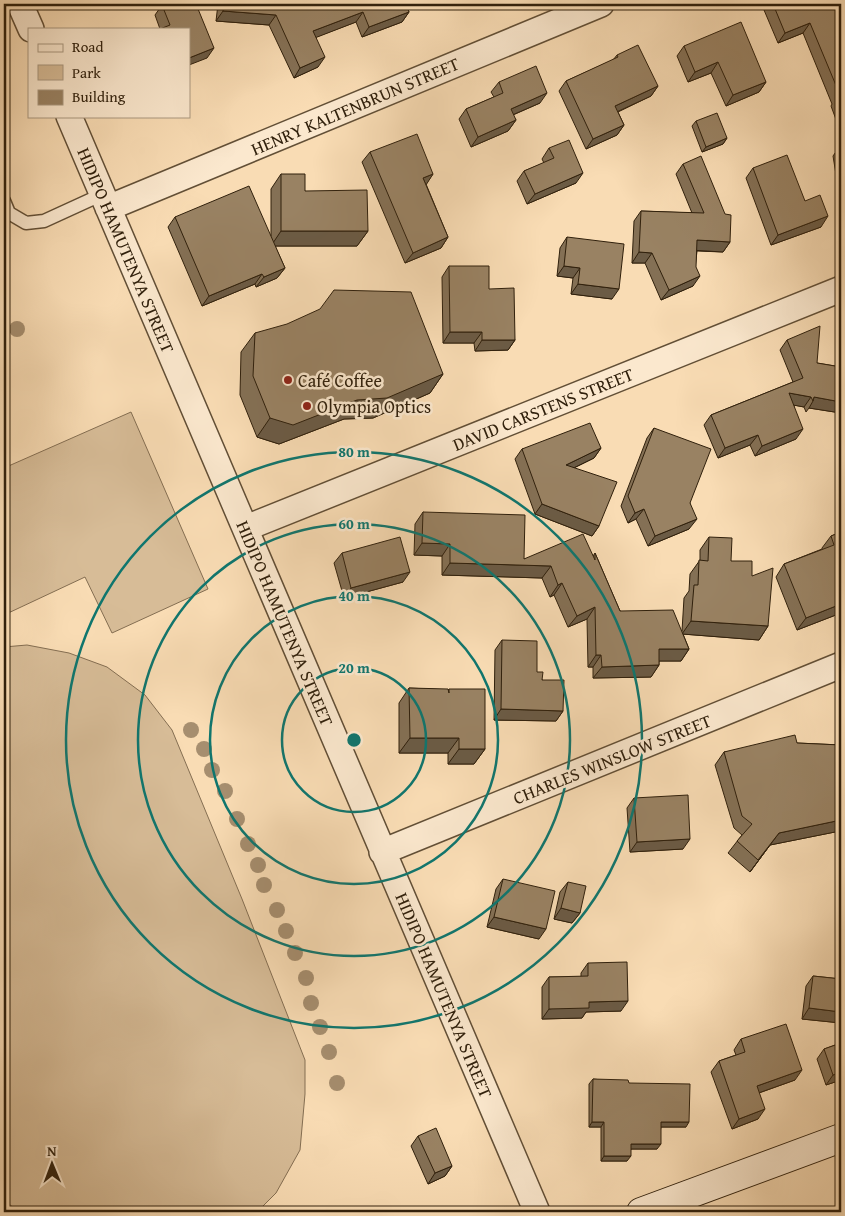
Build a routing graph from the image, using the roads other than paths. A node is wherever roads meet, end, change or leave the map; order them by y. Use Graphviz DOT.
graph roads {
  1 [pos="20,4"];
  2 [pos="601,4"];
  3 [pos="31,28"];
  4 [pos="70,118"];
  5 [pos="4,201"];
  6 [pos="106,201"];
  7 [pos="841,289"];
  8 [pos="246,528"];
  9 [pos="841,666"];
  10 [pos="382,852"];
  11 [pos="841,1138"];
  12 [pos="537,1212"];
  13 [pos="641,1212"];
  1 -- 3 [label="street"];
  2 -- 6 [label="street, HENRY KALTENBRUN STREET"];
  4 -- 6 [label="street, HIDIPO HAMUTENYA STREET"];
  5 -- 6 [label="lane"];
  6 -- 8 [label="street, HIDIPO HAMUTENYA STREET"];
  7 -- 8 [label="street, DAVID CARSTENS STREET"];
  8 -- 10 [label="street, HIDIPO HAMUTENYA STREET"];
  9 -- 10 [label="street, CHARLES WINSLOW STREET"];
  10 -- 12 [label="street, HIDIPO HAMUTENYA STREET"];
  11 -- 13 [label="main road"];
}
